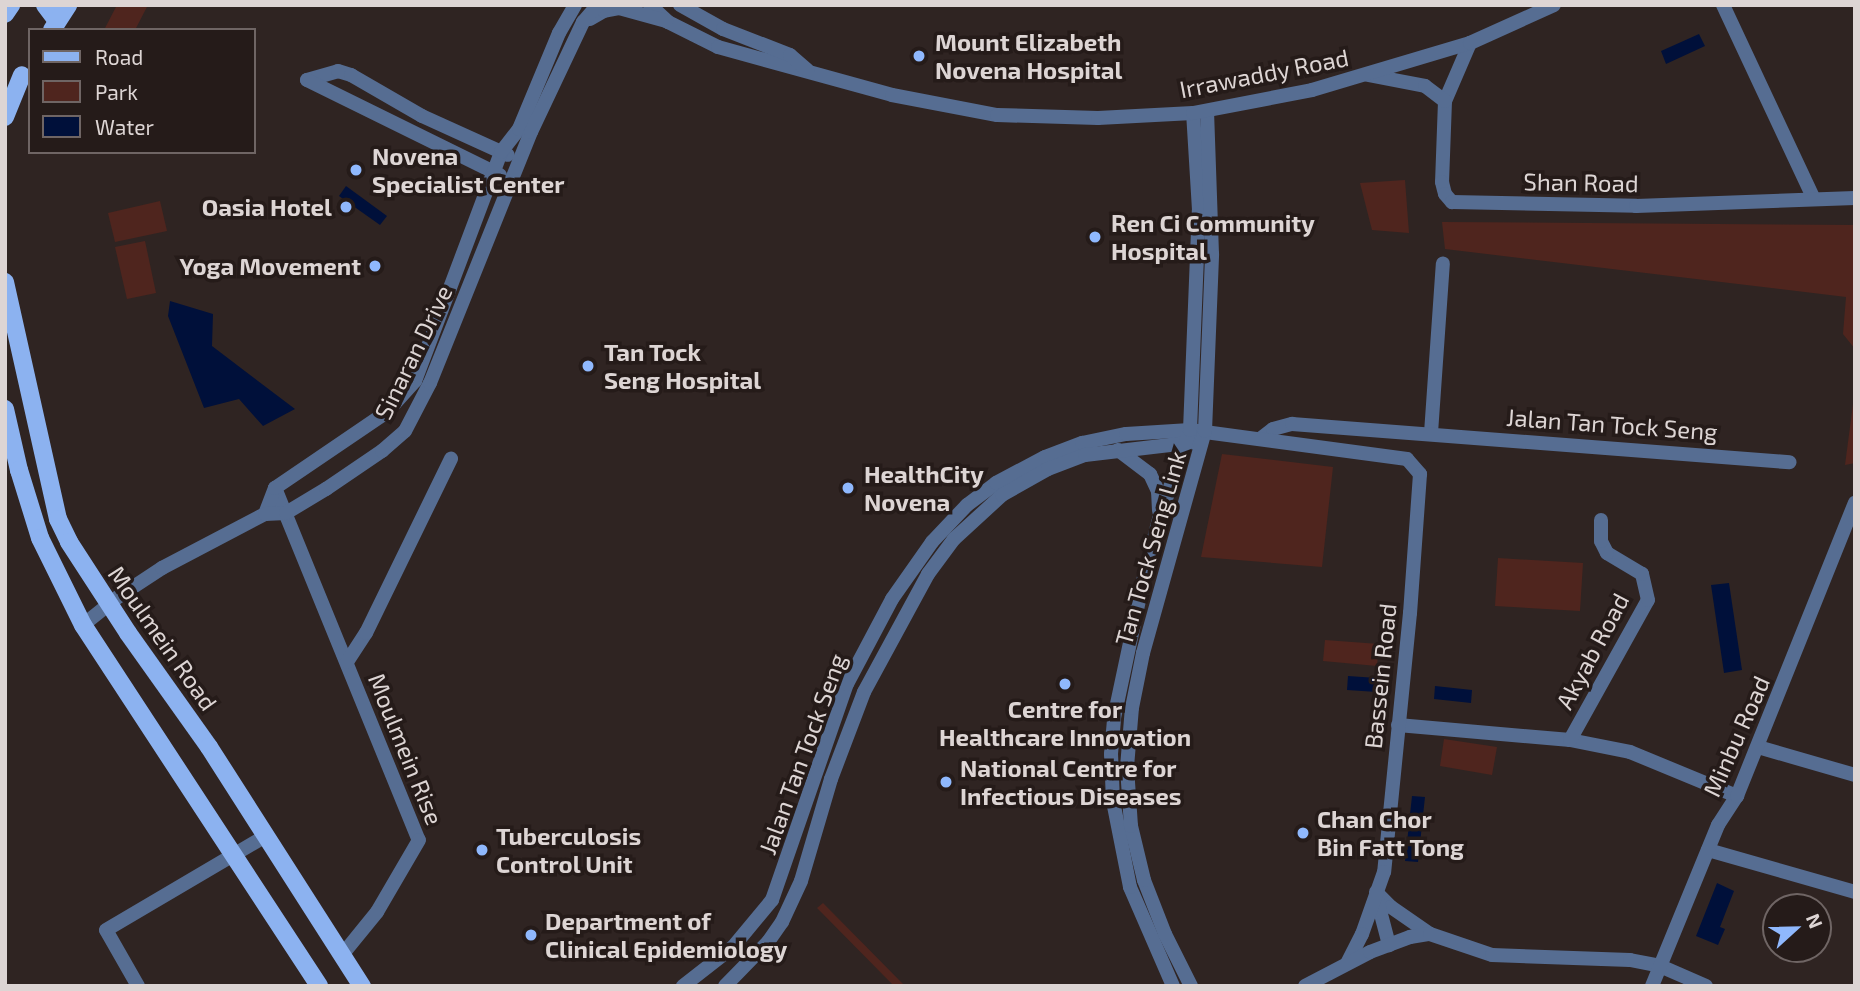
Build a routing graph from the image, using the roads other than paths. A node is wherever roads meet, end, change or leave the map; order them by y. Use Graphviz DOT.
graph roads {
  1 [pos="11,5"];
  2 [pos="45,5"];
  3 [pos="68,5"];
  4 [pos="575,5"];
  5 [pos="598,5"];
  6 [pos="650,5"];
  7 [pos="680,5"];
  8 [pos="1554,5"];
  9 [pos="1723,5"];
  10 [pos="5,14"];
  11 [pos="583,22"];
  12 [pos="668,22"];
  13 [pos="55,25"];
  14 [pos="1470,43"];
  15 [pos="26,69"];
  16 [pos="807,70"];
  17 [pos="1368,75"];
  18 [pos="5,96"];
  19 [pos="1445,101"];
  20 [pos="1200,112"];
  21 [pos="5,117"];
  22 [pos="501,152"];
  23 [pos="520,161"];
  24 [pos="493,172"];
  25 [pos="510,181"];
  26 [pos="1855,198"];
  27 [pos="1814,199"];
  28 [pos="1443,263"];
  29 [pos="5,282"];
  30 [pos="5,409"];
  31 [pos="1431,433"];
  32 [pos="1200,436"];
  33 [pos="1260,439"];
  34 [pos="1118,450"];
  35 [pos="451,459"];
  36 [pos="1790,462"];
  37 [pos="1414,465"];
  38 [pos="275,488"];
  39 [pos="1855,503"];
  40 [pos="286,513"];
  41 [pos="265,514"];
  42 [pos="1158,519"];
  43 [pos="1601,520"];
  44 [pos="112,610"];
  45 [pos="83,625"];
  46 [pos="347,662"];
  47 [pos="1398,725"];
  48 [pos="1570,740"];
  49 [pos="1758,747"];
  50 [pos="1855,775"];
  51 [pos="1737,796"];
  52 [pos="264,836"];
  53 [pos="1708,850"];
  54 [pos="232,856"];
  55 [pos="1376,892"];
  56 [pos="1855,892"];
  57 [pos="1430,934"];
  58 [pos="1389,944"];
  59 [pos="342,955"];
  60 [pos="1347,963"];
  61 [pos="1660,966"];
  62 [pos="138,986"];
  63 [pos="319,986"];
  64 [pos="362,986"];
  65 [pos="683,986"];
  66 [pos="725,986"];
  67 [pos="1173,986"];
  68 [pos="1192,986"];
  69 [pos="1305,986"];
  70 [pos="1652,986"];
  71 [pos="1706,986"];
  1 -- 10 [label="main road"];
  2 -- 13 [label="main road"];
  3 -- 13 [label="main road"];
  4 -- 22 [label="street, Sinaran Drive"];
  5 -- 11 [label="street, Sinaran Drive"];
  6 -- 12 [label="street, Irrawaddy Road"];
  7 -- 16 [label="street, Irrawaddy Road"];
  8 -- 14 [label="street, Irrawaddy Road"];
  9 -- 27 [label="street"];
  11 -- 12 [label="street"];
  11 -- 23 [label="street, Sinaran Drive"];
  12 -- 16 [label="street, Irrawaddy Road"];
  14 -- 17 [label="street, Irrawaddy Road"];
  14 -- 19 [label="street, Shan Road"];
  15 -- 18 [label="main road"];
  15 -- 21 [label="main road"];
  16 -- 20 [label="street, Irrawaddy Road"];
  17 -- 19 [label="street"];
  17 -- 20 [label="street, Irrawaddy Road"];
  19 -- 27 [label="street, Shan Road"];
  20 -- 32 [label="street, Tan Tock Seng Link"];
  22 -- 23 [label="street"];
  22 -- 24 [label="street, Sinaran Drive"];
  22 -- 24 [label="street"];
  23 -- 25 [label="street, Sinaran Drive"];
  24 -- 25 [label="street"];
  24 -- 38 [label="street, Sinaran Drive"];
  25 -- 40 [label="street, Sinaran Drive"];
  26 -- 27 [label="street, Shan Road"];
  28 -- 31 [label="street"];
  29 -- 44 [label="main road, Moulmein Road"];
  30 -- 45 [label="main road"];
  31 -- 33 [label="street, Jalan Tan Tock Seng"];
  31 -- 36 [label="street, Jalan Tan Tock Seng"];
  32 -- 33 [label="street, Jalan Tan Tock Seng"];
  32 -- 34 [label="street, Jalan Tan Tock Seng"];
  32 -- 42 [label="street, Tan Tock Seng Link"];
  32 -- 65 [label="street, Jalan Tan Tock Seng"];
  32 -- 68 [label="street, Tan Tock Seng Link"];
  33 -- 37 [label="street, Jalan Tan Tock Seng"];
  34 -- 42 [label="street, Tan Tock Seng Link"];
  34 -- 66 [label="street, Jalan Tan Tock Seng"];
  35 -- 46 [label="street, Moulmein Rise"];
  37 -- 47 [label="street, Bassein Road"];
  38 -- 40 [label="street, Moulmein Rise"];
  38 -- 41 [label="street"];
  39 -- 49 [label="street, Minbu Road"];
  40 -- 41 [label="street"];
  40 -- 46 [label="street, Moulmein Rise"];
  41 -- 44 [label="street"];
  42 -- 67 [label="street, Tan Tock Seng Link"];
  43 -- 48 [label="street, Akyab Road"];
  44 -- 45 [label="street"];
  44 -- 52 [label="main road, Moulmein Road"];
  45 -- 54 [label="main road"];
  46 -- 59 [label="street, Moulmein Rise"];
  47 -- 48 [label="street, Akyab Road"];
  47 -- 55 [label="street, Bassein Road"];
  48 -- 51 [label="street, Akyab Road"];
  49 -- 50 [label="street"];
  49 -- 51 [label="street, Minbu Road"];
  51 -- 53 [label="street, Minbu Road"];
  52 -- 54 [label="street"];
  52 -- 59 [label="main road, Moulmein Road"];
  53 -- 56 [label="street"];
  53 -- 61 [label="street, Minbu Road"];
  54 -- 62 [label="street"];
  54 -- 63 [label="main road"];
  55 -- 57 [label="street"];
  55 -- 58 [label="street, Bassein Road"];
  55 -- 60 [label="street, Bassein Road"];
  57 -- 58 [label="street"];
  57 -- 61 [label="street"];
  58 -- 60 [label="street"];
  59 -- 64 [label="main road, Moulmein Road"];
  60 -- 69 [label="street"];
  61 -- 70 [label="street, Minbu Road"];
  61 -- 71 [label="street"];
}
